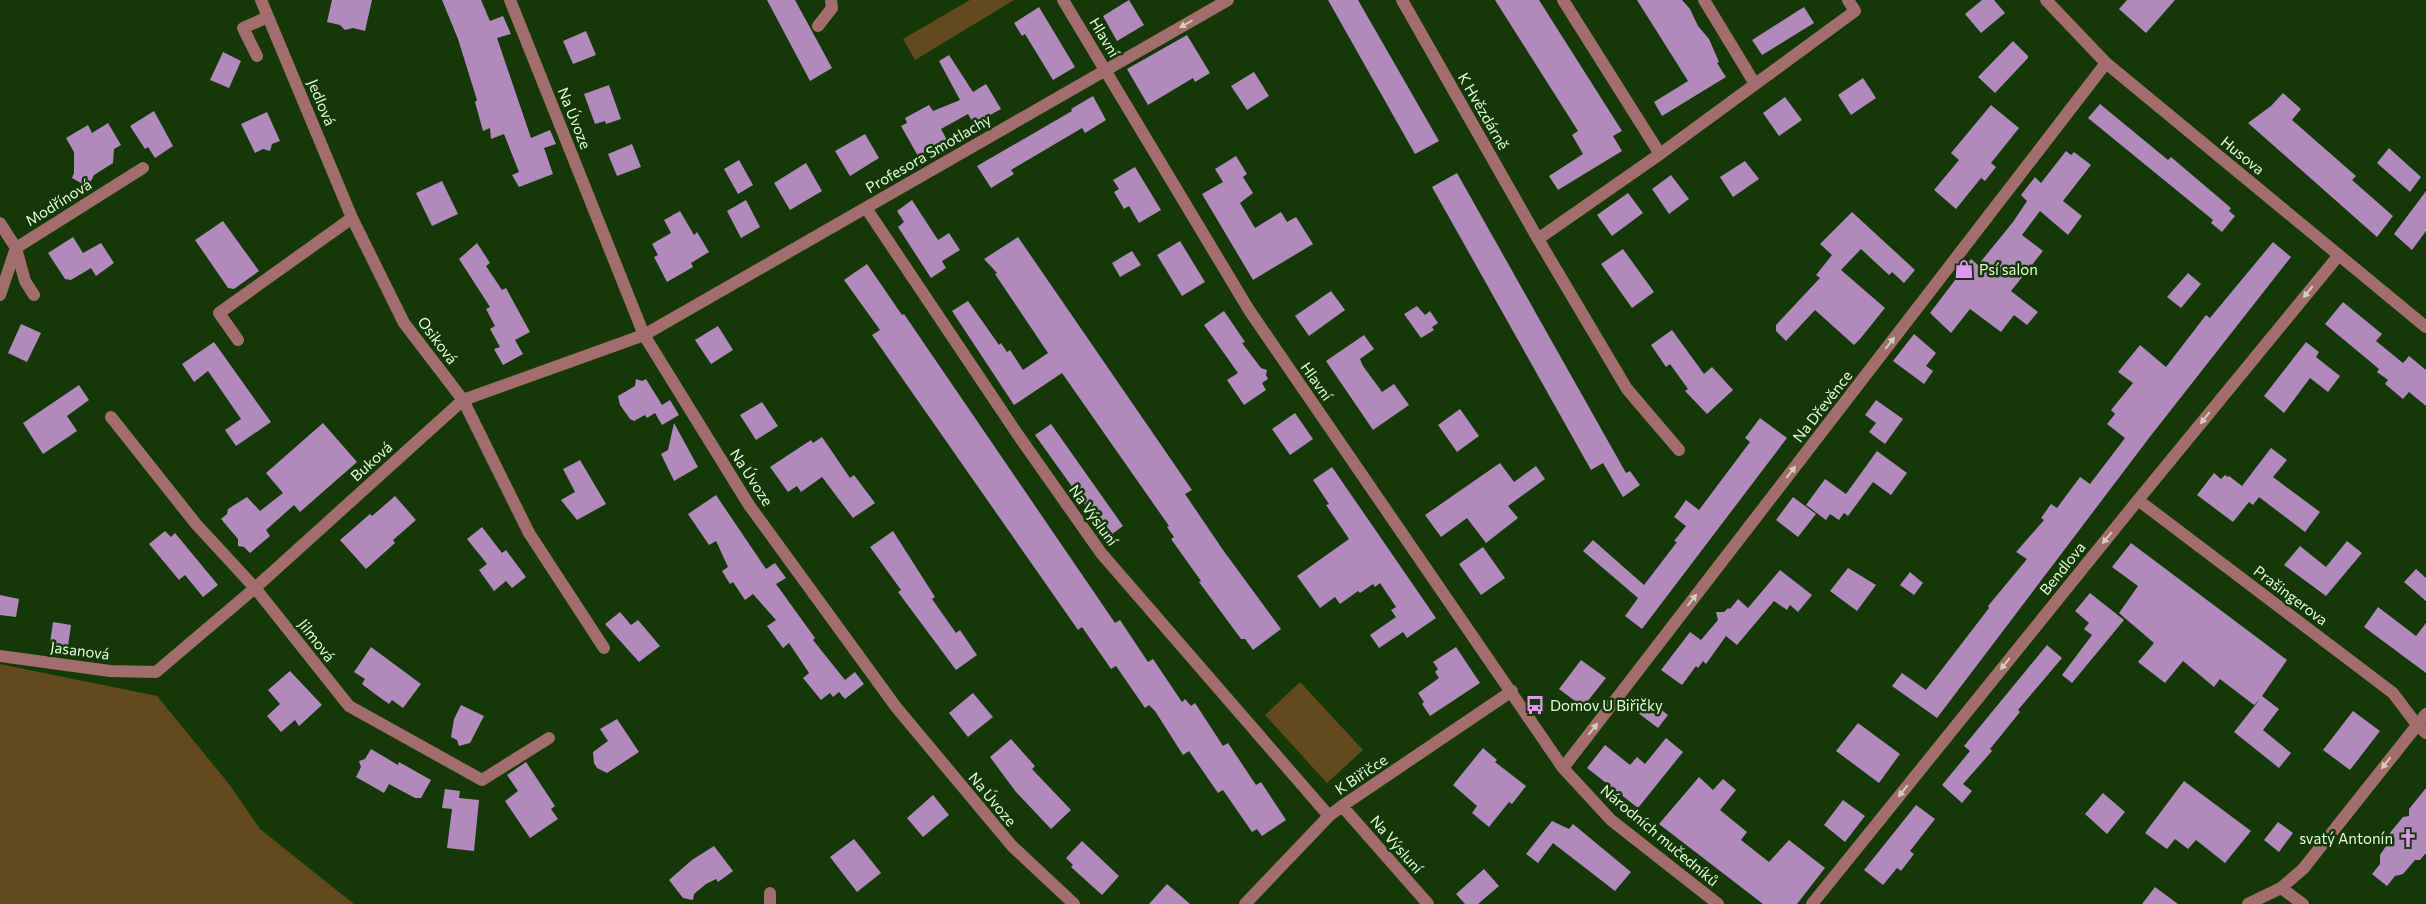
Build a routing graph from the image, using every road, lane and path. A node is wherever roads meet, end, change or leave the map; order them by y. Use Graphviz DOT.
graph roads {
  1 [pos="261,0"];
  2 [pos="510,0"];
  3 [pos="831,0"];
  4 [pos="1063,0"];
  5 [pos="1228,0"];
  6 [pos="1402,0"];
  7 [pos="1563,0"];
  8 [pos="1704,0"];
  9 [pos="1848,0"];
  10 [pos="2046,0"];
  11 [pos="268,17"];
  12 [pos="818,26"];
  13 [pos="256,56"];
  14 [pos="2106,63"];
  15 [pos="1105,70"];
  16 [pos="1755,84"];
  17 [pos="1660,154"];
  18 [pos="144,168"];
  19 [pos="866,208"];
  20 [pos="352,218"];
  21 [pos="0,223"];
  22 [pos="1538,239"];
  23 [pos="16,248"];
  24 [pos="2339,255"];
  25 [pos="0,295"];
  26 [pos="34,295"];
  27 [pos="2426,327"];
  28 [pos="644,335"];
  29 [pos="238,340"];
  30 [pos="463,400"];
  31 [pos="111,417"];
  32 [pos="1679,450"];
  33 [pos="2138,500"];
  34 [pos="255,588"];
  35 [pos="604,648"];
  36 [pos="0,656"];
  37 [pos="156,672"];
  38 [pos="1512,690"];
  39 [pos="2426,714"];
  40 [pos="2421,729"];
  41 [pos="549,738"];
  42 [pos="1563,768"];
  43 [pos="1342,806"];
  44 [pos="1330,816"];
  45 [pos="2281,888"];
  46 [pos="1074,904"];
  47 [pos="1245,904"];
  48 [pos="1428,904"];
  49 [pos="1718,904"];
  50 [pos="1812,904"];
  51 [pos="2248,904"];
  52 [pos="2303,904"];
  1 -- 11 [label="street, Jedlová"];
  2 -- 28 [label="street, Na Úvoze"];
  3 -- 12 [label="street"];
  4 -- 15 [label="street, Hlavní"];
  5 -- 15 [label="street, Profesora Smotlachy, one-way"];
  6 -- 22 [label="street, K Hvězdárně"];
  7 -- 17 [label="street"];
  8 -- 16 [label="street"];
  9 -- 16 [label="street"];
  10 -- 14 [label="street, Husova"];
  11 -- 13 [label="street"];
  11 -- 20 [label="street, Jedlová"];
  14 -- 24 [label="street, Husova"];
  42 -- 14 [label="street, Na Dřevěnce, one-way"];
  15 -- 19 [label="street, Profesora Smotlachy"];
  15 -- 38 [label="street, Hlavní"];
  16 -- 17 [label="street"];
  17 -- 22 [label="street"];
  18 -- 23 [label="street, Modřínová"];
  19 -- 28 [label="street, Profesora Smotlachy"];
  19 -- 44 [label="street, Na Výsluní"];
  20 -- 29 [label="street"];
  20 -- 30 [label="street, Osiková"];
  21 -- 23 [label="street"];
  22 -- 32 [label="street, K Hvězdárně"];
  23 -- 25 [label="street"];
  23 -- 26 [label="street"];
  24 -- 27 [label="street, Husova"];
  24 -- 33 [label="street, Bendlova, one-way"];
  28 -- 30 [label="street, Buková"];
  28 -- 46 [label="street, Na Úvoze"];
  30 -- 34 [label="street, Buková"];
  30 -- 35 [label="street, Osiková"];
  31 -- 34 [label="street, Jilmová"];
  33 -- 40 [label="street, Prašingerova"];
  33 -- 50 [label="street, Bendlova, one-way"];
  34 -- 37 [label="street, Buková"];
  34 -- 41 [label="street, Jilmová"];
  36 -- 37 [label="street, Jasanová"];
  38 -- 42 [label="street, Hlavní"];
  38 -- 43 [label="street, K Biřičce"];
  39 -- 40 [label="street"];
  40 -- 45 [label="street, one-way"];
  42 -- 49 [label="street, Národních mučedníků"];
  43 -- 44 [label="street, K Biřičce"];
  43 -- 48 [label="street, Na Výsluní"];
  44 -- 47 [label="street, K Biřičce"];
  45 -- 51 [label="street"];
  45 -- 52 [label="street"];
}
